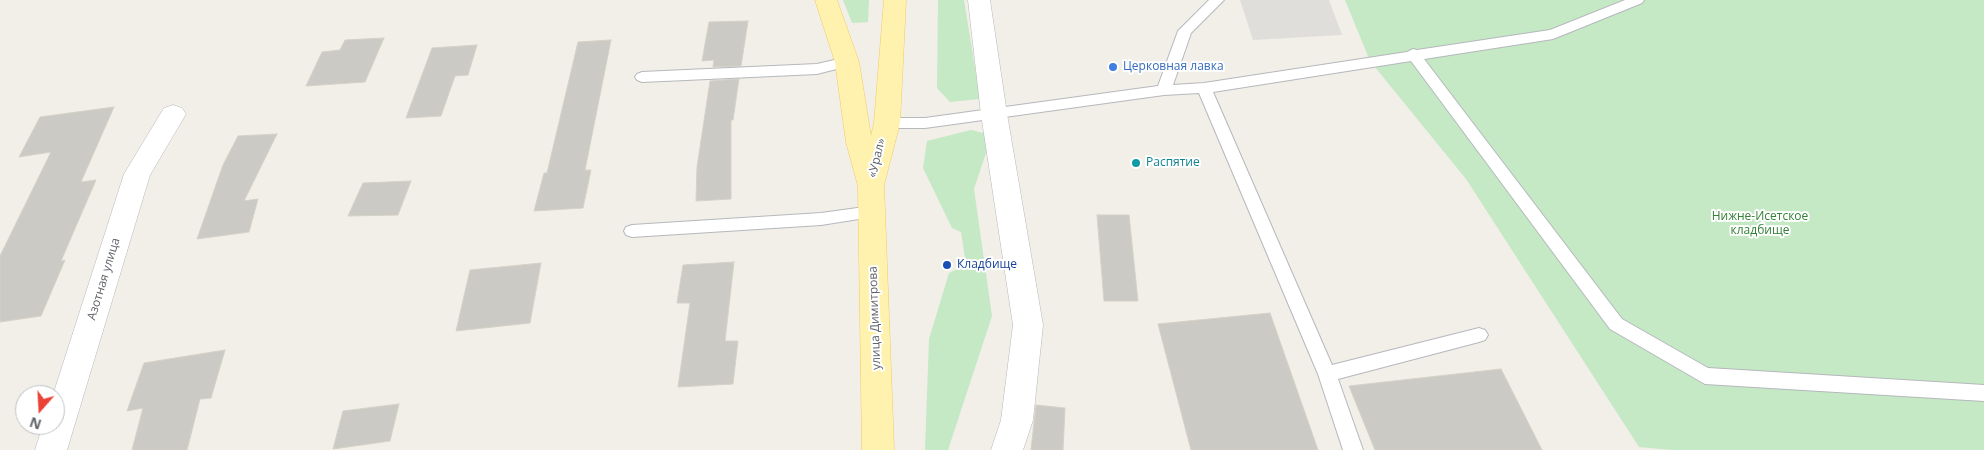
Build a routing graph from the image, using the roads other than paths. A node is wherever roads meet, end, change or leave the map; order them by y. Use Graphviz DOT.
graph roads {
  1 [pos="826,0"];
  2 [pos="895,0"];
  3 [pos="979,0"];
  4 [pos="1217,0"];
  5 [pos="1637,0"];
  6 [pos="1413,54"];
  7 [pos="847,62"];
  8 [pos="642,77"];
  9 [pos="1204,88"];
  10 [pos="1164,90"];
  11 [pos="172,114"];
  12 [pos="994,114"];
  13 [pos="887,123"];
  14 [pos="871,199"];
  15 [pos="632,231"];
  16 [pos="1479,335"];
  17 [pos="1328,374"];
  18 [pos="1984,393"];
  19 [pos="51,450"];
  20 [pos="878,450"];
  21 [pos="1007,450"];
  22 [pos="1353,450"];
  1 -- 7 [label="main road, «Урал»"];
  2 -- 13 [label="main road, «Урал»"];
  3 -- 12 [label="street"];
  4 -- 10 [label="lane"];
  5 -- 6 [label="lane"];
  6 -- 9 [label="lane"];
  6 -- 18 [label="lane"];
  7 -- 8 [label="lane"];
  7 -- 14 [label="main road, «Урал»"];
  9 -- 10 [label="lane"];
  9 -- 17 [label="lane"];
  10 -- 12 [label="lane"];
  11 -- 19 [label="street, Азотная улица"];
  12 -- 13 [label="lane"];
  12 -- 21 [label="street"];
  13 -- 14 [label="main road, «Урал»"];
  14 -- 15 [label="lane"];
  14 -- 20 [label="main road, улица Димитрова"];
  16 -- 17 [label="lane"];
  17 -- 22 [label="lane"];
}
